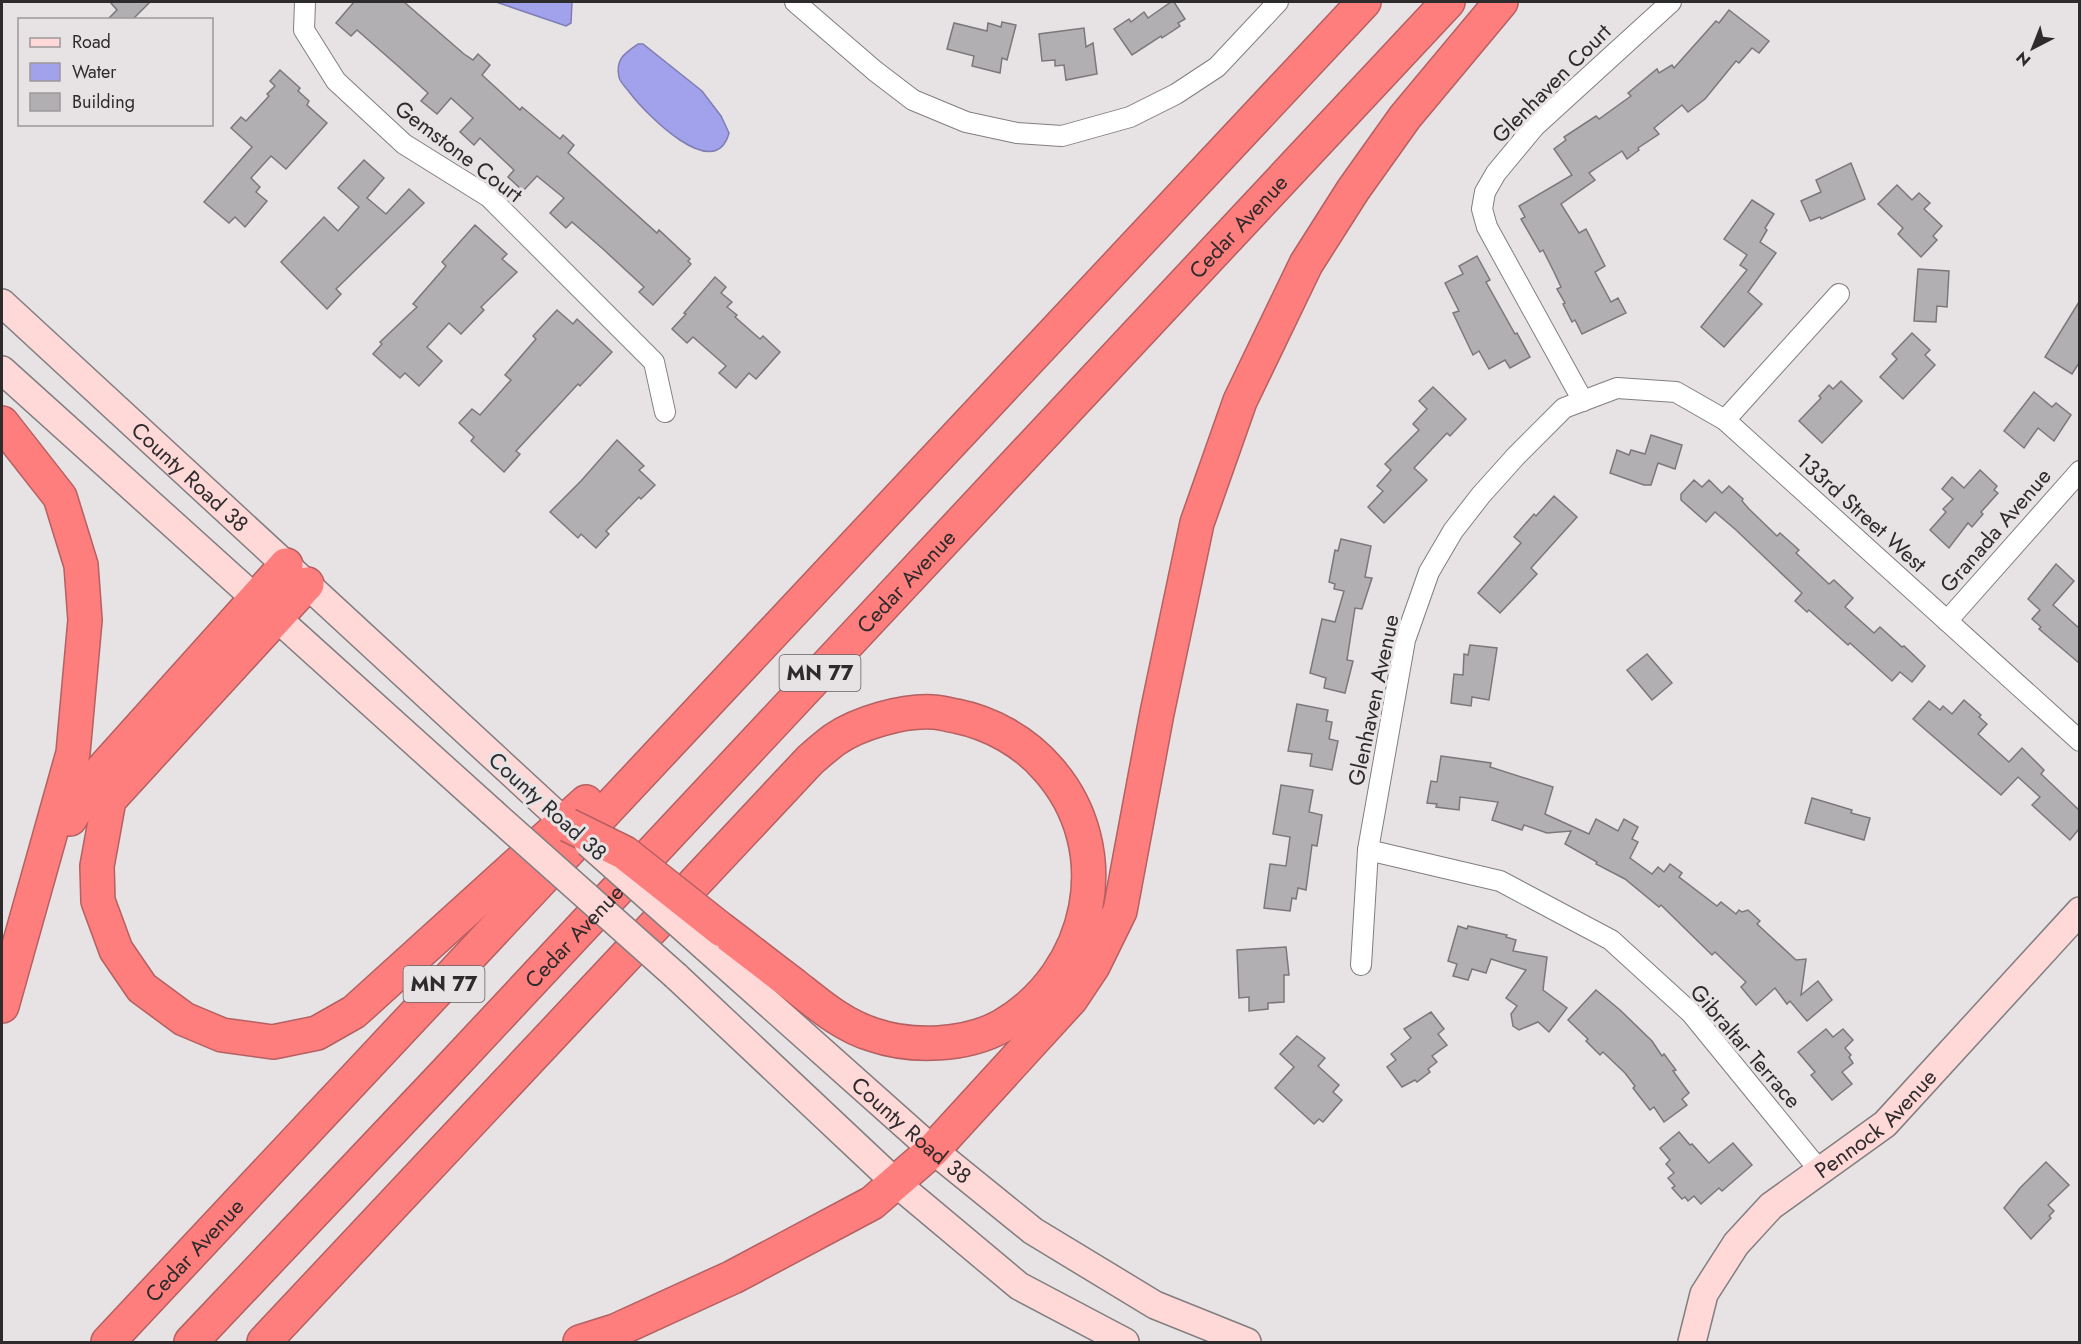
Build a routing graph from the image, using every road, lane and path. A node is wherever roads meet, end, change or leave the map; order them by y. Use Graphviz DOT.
graph roads {
  1 [pos="305,2"];
  2 [pos="795,2"];
  3 [pos="1278,2"];
  4 [pos="1364,2"];
  5 [pos="1448,2"];
  6 [pos="1501,2"];
  7 [pos="1671,2"];
  8 [pos="1839,294"];
  9 [pos="2,303"];
  10 [pos="2,369"];
  11 [pos="1584,401"];
  12 [pos="665,412"];
  13 [pos="1725,420"];
  14 [pos="2,423"];
  15 [pos="2079,471"];
  16 [pos="296,574"];
  17 [pos="266,608"];
  18 [pos="1947,621"];
  19 [pos="780,626"];
  20 [pos="2079,741"];
  21 [pos="568,825"];
  22 [pos="1368,849"];
  23 [pos="41,866"];
  24 [pos="2079,911"];
  25 [pos="713,939"];
  26 [pos="1360,965"];
  27 [pos="2,1006"];
  28 [pos="933,1150"];
  29 [pos="1820,1171"];
  30 [pos="896,1183"];
  31 [pos="108,1342"];
  32 [pos="191,1342"];
  33 [pos="264,1342"];
  34 [pos="580,1342"];
  35 [pos="1125,1342"];
  36 [pos="1248,1342"];
  37 [pos="1692,1342"];
  1 -- 12 [label="street, Gemstone Court"];
  2 -- 3 [label="street"];
  4 -- 19 [label="highway, Cedar Avenue / MN 77"];
  5 -- 32 [label="highway, Cedar Avenue / MN 77"];
  6 -- 28 [label="highway"];
  7 -- 11 [label="street, Glenhaven Court"];
  8 -- 13 [label="street"];
  9 -- 16 [label="main road, County Road 38"];
  10 -- 17 [label="main road, County Road 38"];
  11 -- 13 [label="street, 133rd Street West"];
  11 -- 22 [label="street, Glenhaven Avenue"];
  13 -- 18 [label="street, 133rd Street West"];
  14 -- 23 [label="highway"];
  15 -- 18 [label="street, Granada Avenue"];
  16 -- 17 [label="highway"];
  16 -- 21 [label="main road, County Road 38"];
  17 -- 19 [label="highway"];
  17 -- 23 [label="highway"];
  17 -- 30 [label="main road, County Road 38, bridge"];
  18 -- 20 [label="street, 133rd Street West"];
  19 -- 31 [label="highway, Cedar Avenue / MN 77"];
  21 -- 25 [label="highway, bridge"];
  22 -- 26 [label="street, Glenhaven Avenue"];
  22 -- 29 [label="street, Gibraltar Terrace"];
  23 -- 27 [label="highway"];
  24 -- 29 [label="main road, Pennock Avenue"];
  25 -- 28 [label="main road, County Road 38"];
  25 -- 33 [label="highway"];
  28 -- 30 [label="highway"];
  28 -- 36 [label="main road, County Road 38"];
  29 -- 37 [label="main road, Pennock Avenue"];
  30 -- 34 [label="highway"];
  30 -- 35 [label="main road, County Road 38"];
}
